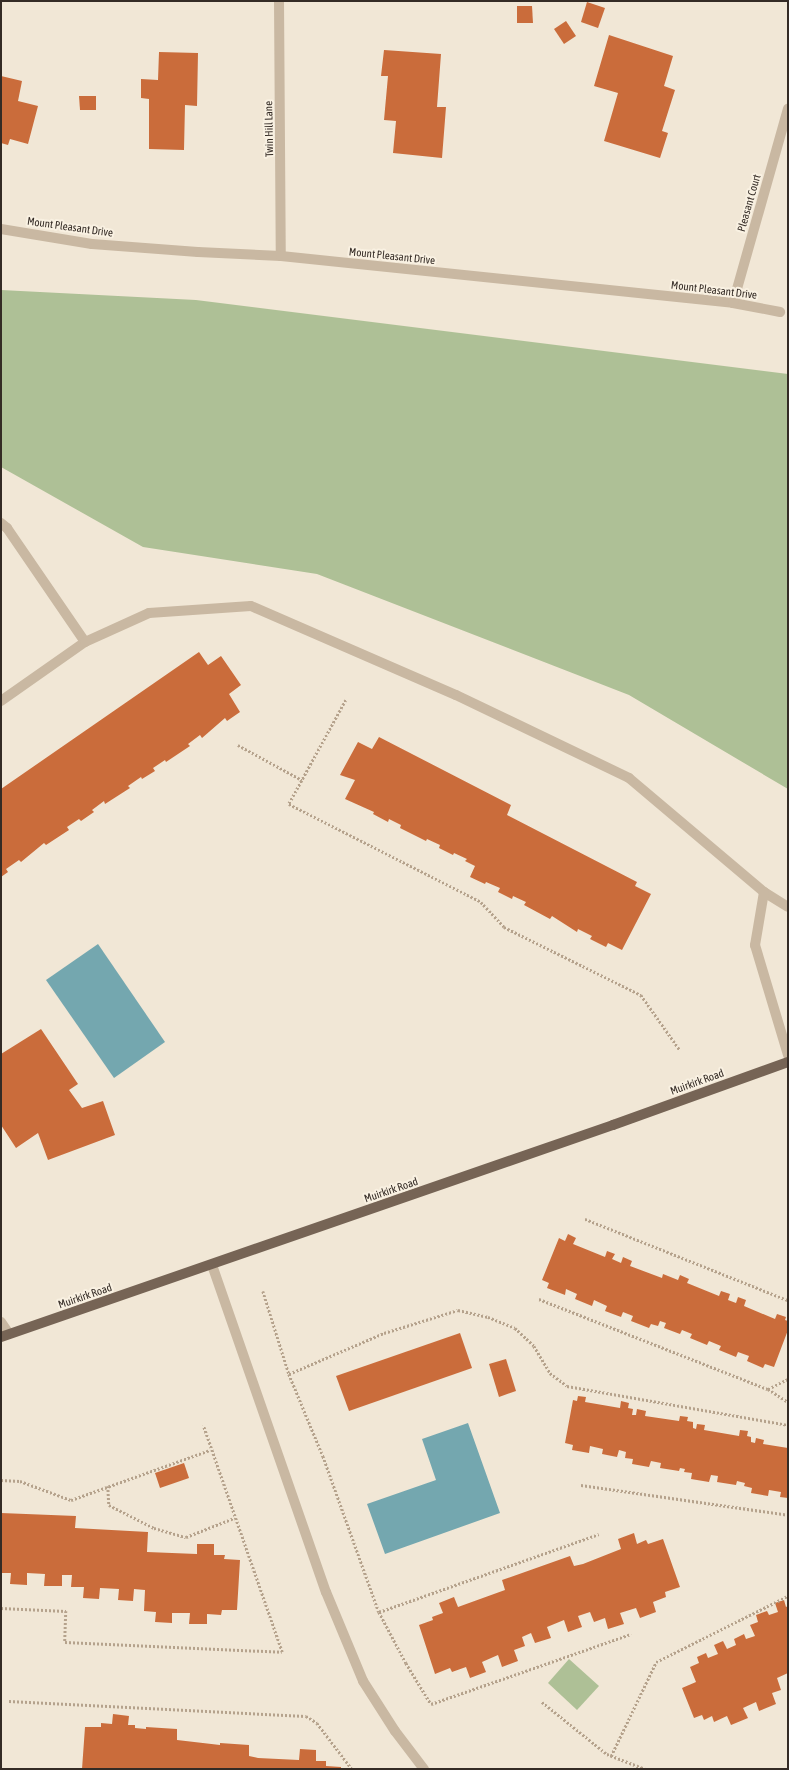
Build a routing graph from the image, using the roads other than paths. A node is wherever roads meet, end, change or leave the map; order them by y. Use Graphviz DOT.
graph roads {
  1 [pos="279,1"];
  2 [pos="788,109"];
  3 [pos="1,229"];
  4 [pos="281,256"];
  5 [pos="733,303"];
  6 [pos="780,312"];
  7 [pos="1,523"];
  8 [pos="85,642"];
  9 [pos="1,701"];
  10 [pos="764,892"];
  11 [pos="788,907"];
  12 [pos="788,1055"];
  13 [pos="788,1062"];
  14 [pos="212,1265"];
  15 [pos="1,1322"];
  16 [pos="5,1336"];
  17 [pos="424,1769"];
  1 -- 4 [label="street, Twin Hill Lane"];
  2 -- 5 [label="street, Pleasant Court"];
  3 -- 4 [label="street, Mount Pleasant Drive"];
  4 -- 5 [label="street, Mount Pleasant Drive"];
  5 -- 6 [label="street, Mount Pleasant Drive"];
  7 -- 8 [label="street"];
  8 -- 9 [label="street"];
  8 -- 10 [label="street"];
  10 -- 11 [label="street"];
  10 -- 12 [label="street"];
  13 -- 14 [label="main road, Muirkirk Road"];
  14 -- 16 [label="main road, Muirkirk Road"];
  14 -- 17 [label="street"];
  15 -- 16 [label="street"];
}
